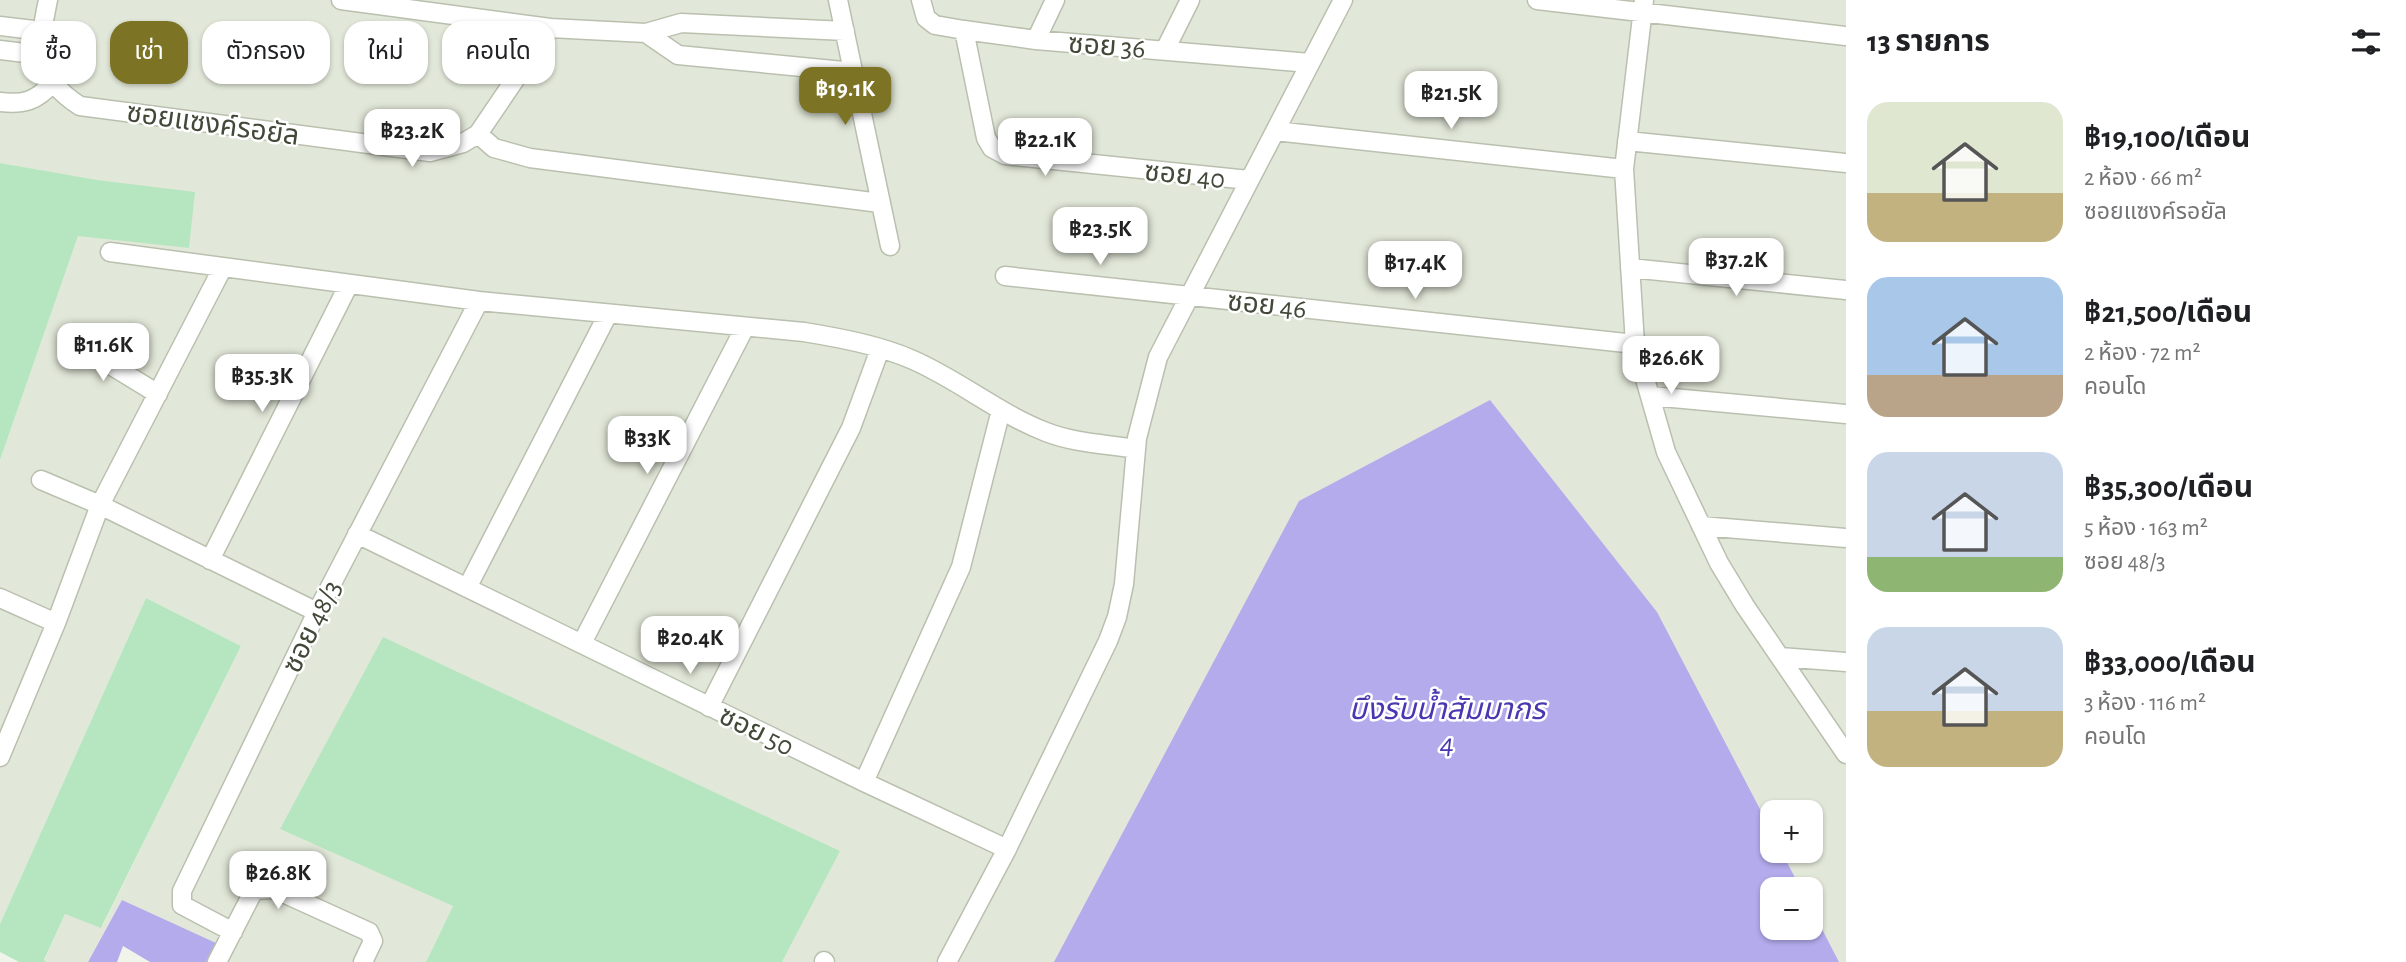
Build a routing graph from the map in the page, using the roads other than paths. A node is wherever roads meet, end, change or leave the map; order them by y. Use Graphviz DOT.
graph roads {
  1 [pos="48,0"];
  2 [pos="341,0"];
  3 [pos="838,0"];
  4 [pos="921,0"];
  5 [pos="1055,0"];
  6 [pos="1190,0"];
  7 [pos="1343,0"];
  8 [pos="1537,0"];
  9 [pos="1643,6"];
  10 [pos="43,21"];
  11 [pos="498,21"];
  12 [pos="0,26"];
  13 [pos="555,28"];
  14 [pos="21,29"];
  15 [pos="964,30"];
  16 [pos="845,31"];
  17 [pos="646,33"];
  18 [pos="1846,36"];
  19 [pos="1036,40"];
  20 [pos="0,50"];
  21 [pos="1165,50"];
  22 [pos="21,53"];
  23 [pos="1310,63"];
  24 [pos="853,72"];
  25 [pos="51,84"];
  26 [pos="53,84"];
  27 [pos="512,84"];
  28 [pos="0,102"];
  29 [pos="1275,131"];
  30 [pos="478,134"];
  31 [pos="1627,141"];
  32 [pos="1846,163"];
  33 [pos="1624,169"];
  34 [pos="1249,180"];
  35 [pos="880,203"];
  36 [pos="890,246"];
  37 [pos="110,252"];
  38 [pos="223,267"];
  39 [pos="1630,268"];
  40 [pos="1005,276"];
  41 [pos="349,284"];
  42 [pos="1846,290"];
  43 [pos="1191,296"];
  44 [pos="479,301"];
  45 [pos="608,314"];
  46 [pos="745,327"];
  47 [pos="68,340"];
  48 [pos="1635,344"];
  49 [pos="880,349"];
  50 [pos="158,394"];
  51 [pos="1651,396"];
  52 [pos="1001,410"];
  53 [pos="1846,414"];
  54 [pos="1136,449"];
  55 [pos="41,480"];
  56 [pos="100,505"];
  57 [pos="1701,526"];
  58 [pos="357,534"];
  59 [pos="1846,538"];
  60 [pos="210,560"];
  61 [pos="467,588"];
  62 [pos="0,598"];
  63 [pos="317,612"];
  64 [pos="56,622"];
  65 [pos="582,643"];
  66 [pos="1780,657"];
  67 [pos="1846,662"];
  68 [pos="709,707"];
  69 [pos="5,733"];
  70 [pos="1846,754"];
  71 [pos="0,757"];
  72 [pos="864,782"];
  73 [pos="1007,849"];
  74 [pos="233,932"];
  75 [pos="217,962"];
  76 [pos="363,962"];
  77 [pos="947,962"];
  1 -- 10 [label="street, ซอยแซงค์รอยัล"];
  2 -- 11 [label="street"];
  3 -- 16 [label="street"];
  4 -- 15 [label="street, ซอย 36"];
  5 -- 19 [label="street"];
  6 -- 21 [label="street"];
  7 -- 23 [label="street"];
  8 -- 9 [label="street"];
  9 -- 18 [label="street"];
  9 -- 31 [label="street"];
  12 -- 14 [label="street"];
  13 -- 17 [label="street"];
  15 -- 19 [label="street, ซอย 36"];
  15 -- 34 [label="street, ซอย 40"];
  16 -- 17 [label="street"];
  16 -- 24 [label="street"];
  17 -- 24 [label="street"];
  19 -- 21 [label="street, ซอย 36"];
  20 -- 22 [label="street"];
  21 -- 23 [label="street, ซอย 36"];
  23 -- 29 [label="street"];
  24 -- 35 [label="street"];
  25 -- 28 [label="street"];
  26 -- 30 [label="street, ซอยแซงค์รอยัล"];
  27 -- 30 [label="street"];
  29 -- 33 [label="street"];
  29 -- 34 [label="street"];
  30 -- 35 [label="street"];
  31 -- 32 [label="street"];
  31 -- 33 [label="street"];
  33 -- 39 [label="street"];
  34 -- 43 [label="street"];
  35 -- 36 [label="street"];
  37 -- 38 [label="street"];
  38 -- 41 [label="street"];
  38 -- 50 [label="street"];
  39 -- 42 [label="street"];
  39 -- 48 [label="street"];
  40 -- 43 [label="street, ซอย 46"];
  41 -- 44 [label="street"];
  41 -- 60 [label="street"];
  43 -- 48 [label="street, ซอย 46"];
  43 -- 54 [label="street"];
  44 -- 45 [label="street"];
  44 -- 58 [label="street, ซอย 48/3"];
  45 -- 46 [label="street"];
  45 -- 61 [label="street"];
  46 -- 49 [label="street"];
  46 -- 65 [label="street"];
  47 -- 50 [label="street"];
  48 -- 51 [label="street"];
  49 -- 52 [label="street"];
  49 -- 68 [label="street"];
  50 -- 56 [label="street"];
  51 -- 53 [label="street"];
  51 -- 57 [label="street"];
  52 -- 54 [label="street"];
  52 -- 72 [label="street"];
  54 -- 73 [label="street"];
  55 -- 56 [label="street"];
  56 -- 60 [label="street"];
  56 -- 64 [label="street"];
  57 -- 59 [label="street"];
  57 -- 66 [label="street"];
  58 -- 61 [label="street, ซอย 50"];
  58 -- 63 [label="street, ซอย 48/3"];
  60 -- 63 [label="street"];
  61 -- 65 [label="street, ซอย 50"];
  62 -- 64 [label="street"];
  63 -- 74 [label="street, ซอย 48/3"];
  64 -- 69 [label="street"];
  65 -- 68 [label="street, ซอย 50"];
  66 -- 67 [label="street"];
  66 -- 70 [label="street"];
  68 -- 72 [label="street, ซอย 50"];
  69 -- 71 [label="street"];
  72 -- 73 [label="street, ซอย 50"];
  73 -- 77 [label="street"];
  74 -- 75 [label="street"];
  74 -- 76 [label="street"];
}
